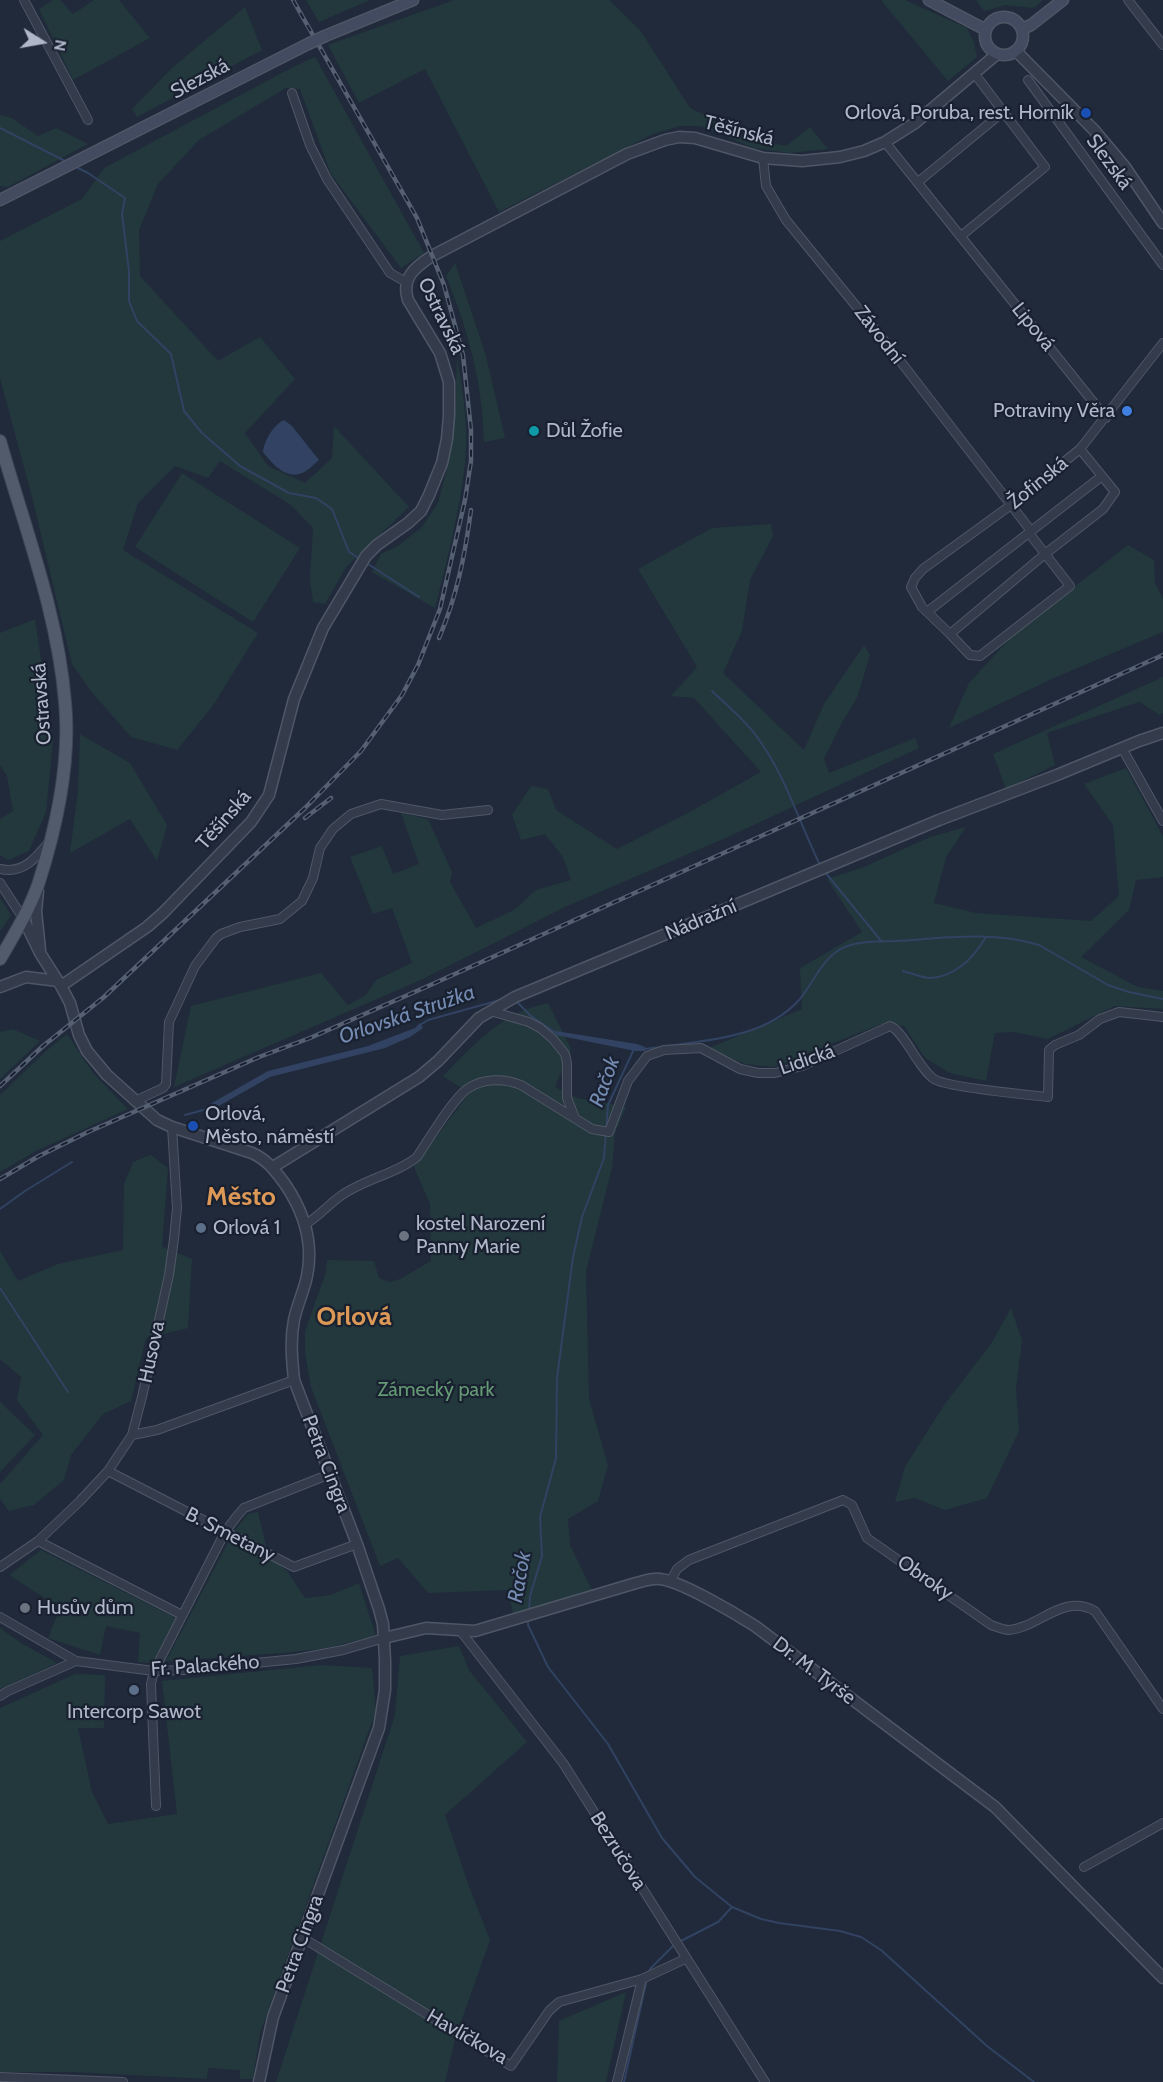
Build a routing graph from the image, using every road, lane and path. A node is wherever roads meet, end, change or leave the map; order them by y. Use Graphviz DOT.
graph roads {
  1 [pos="24,0"];
  2 [pos="413,0"];
  3 [pos="929,0"];
  4 [pos="1063,0"];
  5 [pos="1128,0"];
  6 [pos="1022,29"];
  7 [pos="986,30"];
  8 [pos="1163,45"];
  9 [pos="1016,51"];
  10 [pos="997,54"];
  11 [pos="974,73"];
  12 [pos="1028,80"];
  13 [pos="292,93"];
  14 [pos="1003,112"];
  15 [pos="88,120"];
  16 [pos="885,142"];
  17 [pos="763,158"];
  18 [pos="918,182"];
  19 [pos="2,200"];
  20 [pos="1163,224"];
  21 [pos="961,236"];
  22 [pos="1163,265"];
  23 [pos="406,282"];
  24 [pos="1163,343"];
  25 [pos="1106,418"];
  26 [pos="0,441"];
  27 [pos="1080,449"];
  28 [pos="1102,476"];
  29 [pos="1011,505"];
  30 [pos="1029,532"];
  31 [pos="1045,554"];
  32 [pos="366,556"];
  33 [pos="924,610"];
  34 [pos="950,634"];
  35 [pos="1163,733"];
  36 [pos="1122,748"];
  37 [pos="488,810"];
  38 [pos="1163,821"];
  39 [pos="49,842"];
  40 [pos="0,869"];
  41 [pos="0,883"];
  42 [pos="39,883"];
  43 [pos="23,918"];
  44 [pos="40,953"];
  45 [pos="0,959"];
  46 [pos="59,983"];
  47 [pos="0,987"];
  48 [pos="490,1011"];
  49 [pos="1163,1017"];
  50 [pos="135,1101"];
  51 [pos="575,1118"];
  52 [pos="172,1127"];
  53 [pos="273,1167"];
  54 [pos="306,1224"];
  55 [pos="294,1380"];
  56 [pos="132,1435"];
  57 [pos="108,1471"];
  58 [pos="330,1474"];
  59 [pos="225,1532"];
  60 [pos="38,1541"];
  61 [pos="357,1544"];
  62 [pos="0,1567"];
  63 [pos="670,1582"];
  64 [pos="182,1616"];
  65 [pos="0,1617"];
  66 [pos="458,1629"];
  67 [pos="384,1638"];
  68 [pos="76,1660"];
  69 [pos="154,1671"];
  70 [pos="0,1696"];
  71 [pos="1163,1709"];
  72 [pos="156,1806"];
  73 [pos="1163,1823"];
  74 [pos="1084,1867"];
  75 [pos="303,1938"];
  76 [pos="686,1959"];
  77 [pos="1163,1978"];
  78 [pos="642,1979"];
  79 [pos="0,2077"];
  80 [pos="123,2082"];
  81 [pos="259,2082"];
  82 [pos="617,2082"];
  83 [pos="765,2082"];
  1 -- 15 [label="street"];
  2 -- 19 [label="main road, Slezská, bridge"];
  3 -- 7 [label="main road"];
  4 -- 6 [label="main road"];
  5 -- 8 [label="street"];
  6 -- 7 [label="main road"];
  6 -- 9 [label="main road"];
  7 -- 10 [label="main road"];
  9 -- 10 [label="main road"];
  9 -- 20 [label="street, Slezská"];
  10 -- 11 [label="street, Těšínská"];
  11 -- 14 [label="street"];
  11 -- 16 [label="street, Těšínská"];
  12 -- 22 [label="street, Slezská"];
  13 -- 23 [label="street, Ostravská"];
  14 -- 18 [label="street"];
  14 -- 21 [label="street"];
  16 -- 17 [label="street, Těšínská"];
  16 -- 18 [label="street, Lipová"];
  17 -- 23 [label="street, Těšínská"];
  17 -- 29 [label="street, Závodní"];
  18 -- 21 [label="street, Lipová"];
  21 -- 25 [label="street, Lipová"];
  23 -- 32 [label="street, Ostravská"];
  24 -- 25 [label="street, Žofinská"];
  25 -- 27 [label="street, Žofinská"];
  26 -- 39 [label="main road, Ostravská"];
  27 -- 28 [label="street"];
  27 -- 29 [label="street, Žofinská"];
  28 -- 30 [label="street"];
  28 -- 31 [label="street"];
  29 -- 30 [label="street, Závodní"];
  29 -- 33 [label="street, Žofinská"];
  30 -- 31 [label="street, Závodní"];
  30 -- 33 [label="street"];
  31 -- 34 [label="street"];
  31 -- 34 [label="street, Závodní"];
  32 -- 46 [label="street, Těšínská"];
  33 -- 34 [label="street"];
  35 -- 36 [label="street, Nádražní"];
  36 -- 38 [label="street"];
  36 -- 48 [label="street, Nádražní"];
  37 -- 50 [label="street"];
  39 -- 40 [label="street"];
  39 -- 42 [label="main road, Ostravská"];
  41 -- 43 [label="street"];
  42 -- 43 [label="main road, Ostravská"];
  42 -- 44 [label="street, Petra Cingra"];
  43 -- 44 [label="street, Petra Cingra"];
  43 -- 45 [label="main road, Ostravská"];
  44 -- 46 [label="street, Petra Cingra"];
  46 -- 47 [label="street"];
  46 -- 50 [label="street, Petra Cingra"];
  48 -- 51 [label="street"];
  48 -- 53 [label="street, Nádražní"];
  49 -- 51 [label="street, Lidická"];
  50 -- 52 [label="street, Petra Cingra"];
  51 -- 54 [label="street, Lidická"];
  52 -- 53 [label="street, Petra Cingra"];
  52 -- 56 [label="street, Husova"];
  53 -- 54 [label="street, Petra Cingra"];
  54 -- 55 [label="street, Petra Cingra"];
  55 -- 56 [label="street"];
  55 -- 58 [label="street, Petra Cingra"];
  56 -- 57 [label="street, Husova"];
  57 -- 59 [label="street, B. Smetany"];
  57 -- 60 [label="street, Husova"];
  58 -- 59 [label="street"];
  58 -- 61 [label="street, Petra Cingra"];
  59 -- 61 [label="street, B. Smetany"];
  59 -- 64 [label="street"];
  60 -- 62 [label="street, Husova"];
  60 -- 64 [label="street"];
  61 -- 67 [label="street, Petra Cingra"];
  63 -- 66 [label="street, Dr. M. Tyrše"];
  63 -- 71 [label="street, Obroky"];
  63 -- 77 [label="street, Dr. M. Tyrše"];
  64 -- 69 [label="street"];
  65 -- 68 [label="street, Fr. Palackého"];
  66 -- 67 [label="street, Dr. M. Tyrše"];
  66 -- 76 [label="street, Bezručova"];
  67 -- 69 [label="street, Fr. Palackého"];
  67 -- 75 [label="street, Petra Cingra"];
  68 -- 69 [label="street, Fr. Palackého"];
  68 -- 70 [label="street"];
  69 -- 72 [label="street"];
  73 -- 74 [label="street"];
  75 -- 78 [label="street, Havlíčkova"];
  75 -- 81 [label="street, Petra Cingra"];
  76 -- 78 [label="street, Havlíčkova"];
  76 -- 83 [label="street, Bezručova"];
  78 -- 82 [label="street"];
  79 -- 80 [label="street"];
}
